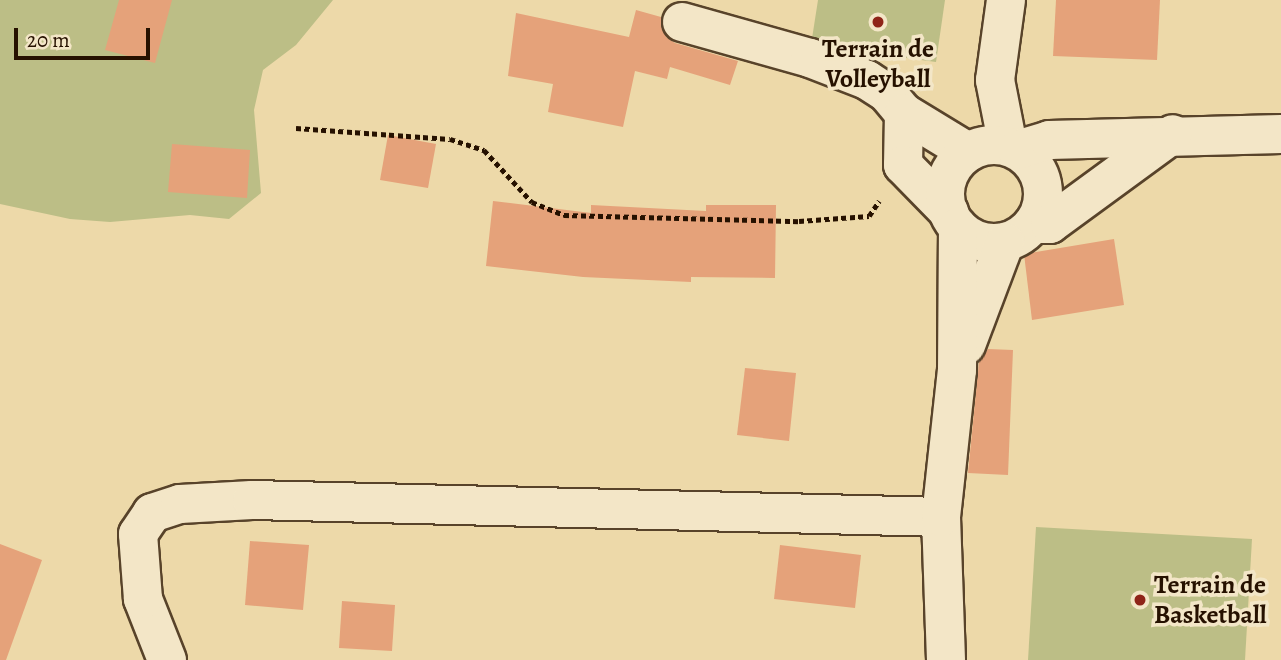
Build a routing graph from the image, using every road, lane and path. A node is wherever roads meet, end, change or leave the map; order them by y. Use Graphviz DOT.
graph roads {
  1 [pos="1006,0"];
  2 [pos="682,22"];
  3 [pos="904,113"];
  4 [pos="296,128"];
  5 [pos="1173,134"];
  6 [pos="1281,134"];
  7 [pos="1013,148"];
  8 [pos="968,152"];
  9 [pos="903,165"];
  10 [pos="953,220"];
  11 [pos="1019,233"];
  12 [pos="957,370"];
  13 [pos="941,516"];
  14 [pos="167,660"];
  15 [pos="946,660"];
  1 -- 7 [label="street"];
  2 -- 3 [label="street"];
  3 -- 8 [label="street"];
  3 -- 9 [label="street"];
  4 -- 9 [label="path"];
  5 -- 6 [label="street"];
  5 -- 7 [label="street"];
  5 -- 11 [label="street"];
  7 -- 8 [label="street"];
  7 -- 11 [label="street"];
  8 -- 10 [label="street"];
  9 -- 10 [label="street"];
  10 -- 11 [label="street"];
  10 -- 12 [label="street"];
  11 -- 12 [label="street"];
  12 -- 13 [label="street"];
  13 -- 14 [label="street"];
  13 -- 15 [label="street"];
}
